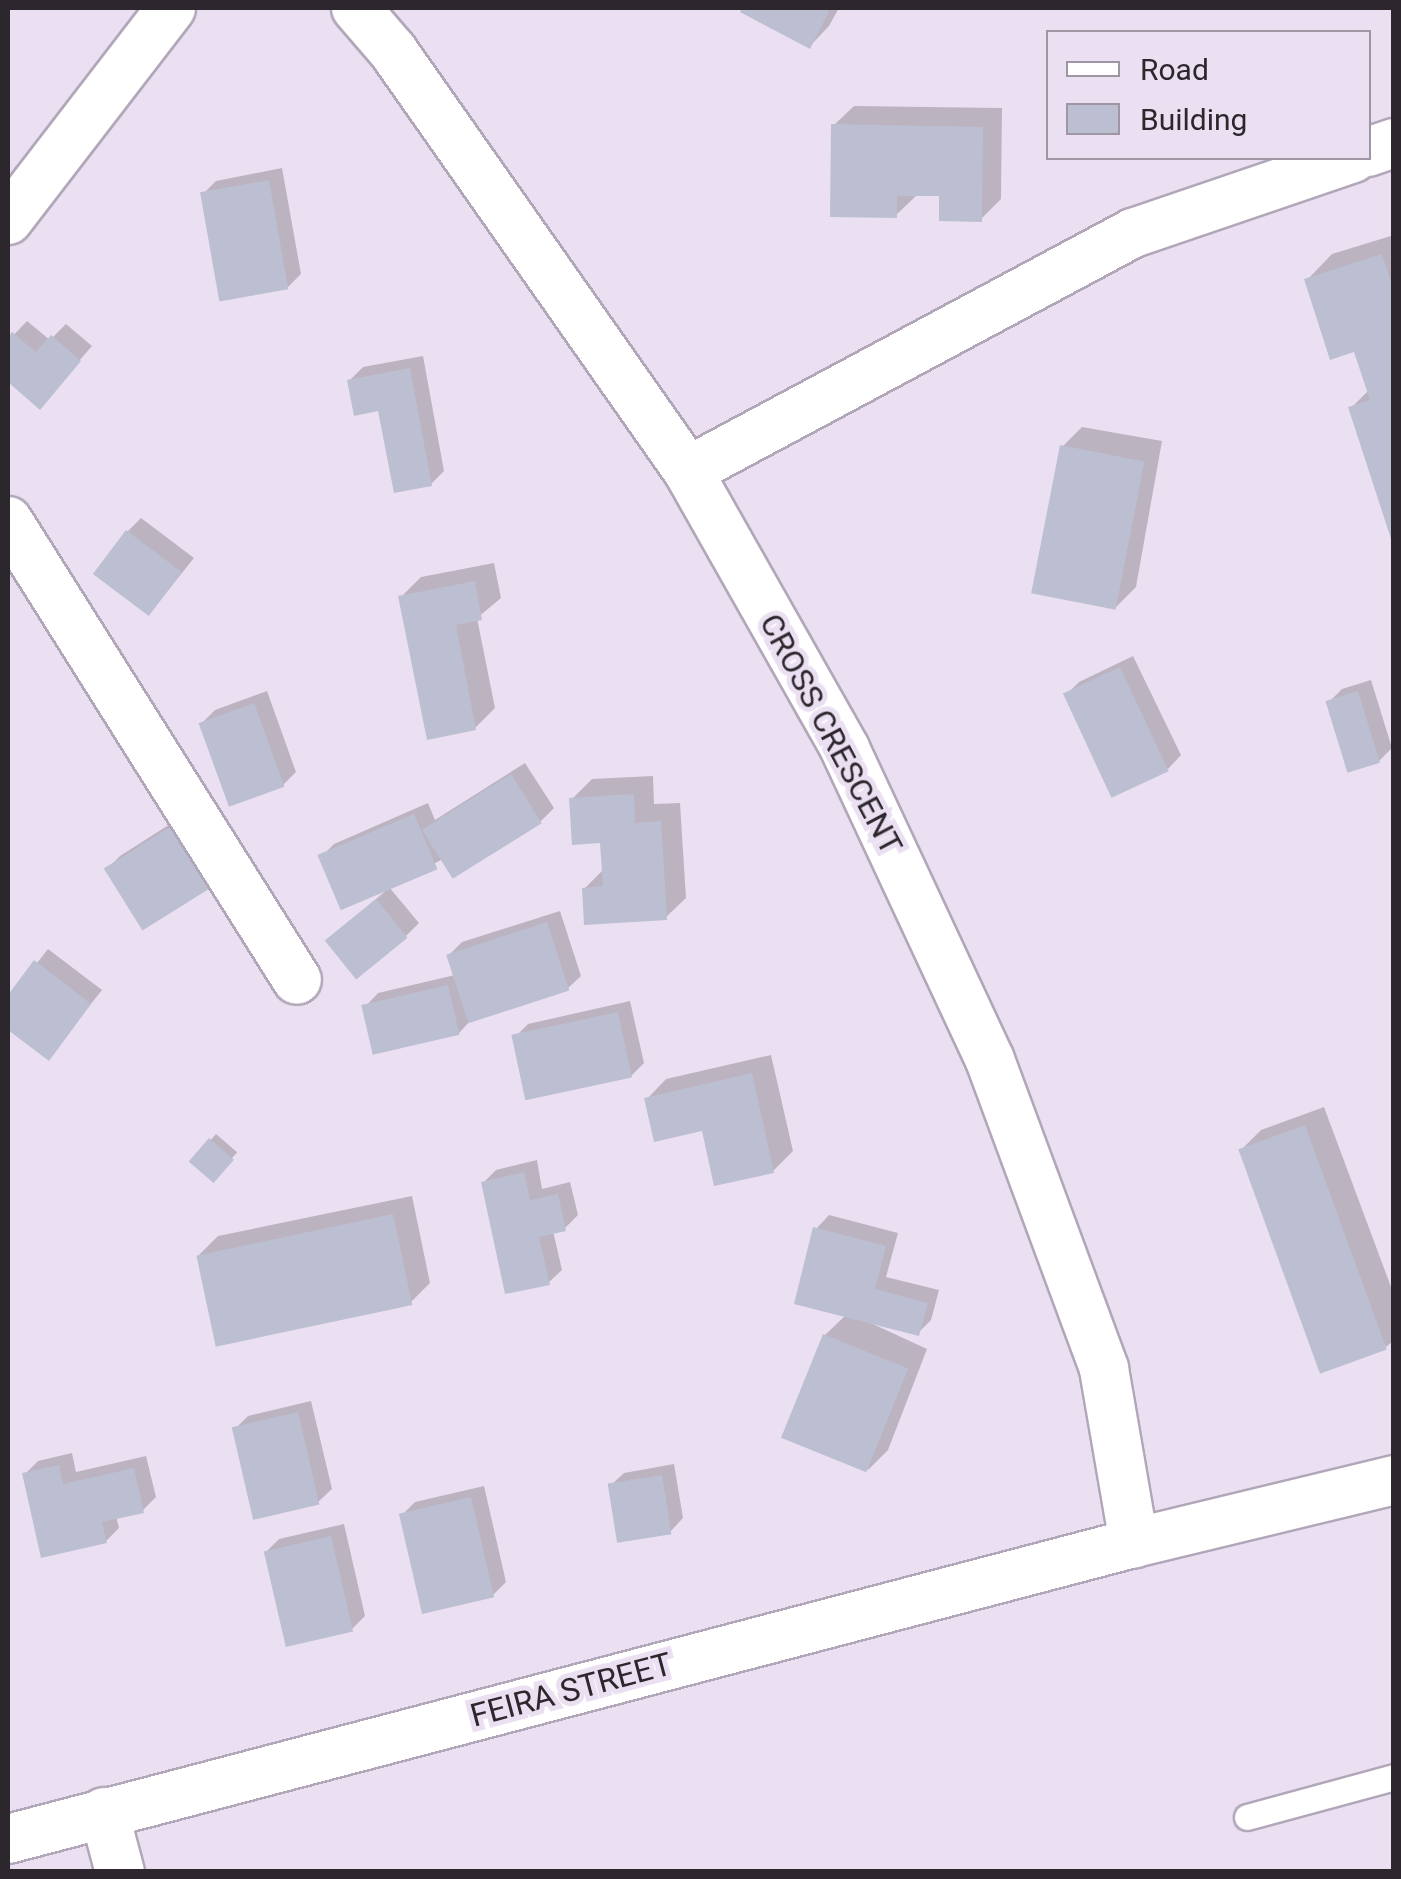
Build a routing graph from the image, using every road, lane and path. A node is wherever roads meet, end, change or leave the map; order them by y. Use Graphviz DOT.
graph roads {
  1 [pos="170,8"];
  2 [pos="356,8"];
  3 [pos="1347,160"];
  4 [pos="8,220"];
  5 [pos="688,471"];
  6 [pos="8,520"];
  7 [pos="297,980"];
  8 [pos="1394,1480"];
  9 [pos="1134,1543"];
  10 [pos="1394,1777"];
  11 [pos="104,1812"];
  12 [pos="1247,1817"];
  13 [pos="8,1840"];
  14 [pos="120,1872"];
  1 -- 4 [label="street"];
  2 -- 5 [label="street, CROSS CRESCENT"];
  3 -- 5 [label="street"];
  5 -- 9 [label="street, CROSS CRESCENT"];
  6 -- 7 [label="street"];
  8 -- 9 [label="street, FEIRA STREET"];
  9 -- 11 [label="street, FEIRA STREET"];
  10 -- 12 [label="lane"];
  11 -- 13 [label="street, FEIRA STREET"];
  11 -- 14 [label="street"];
}
